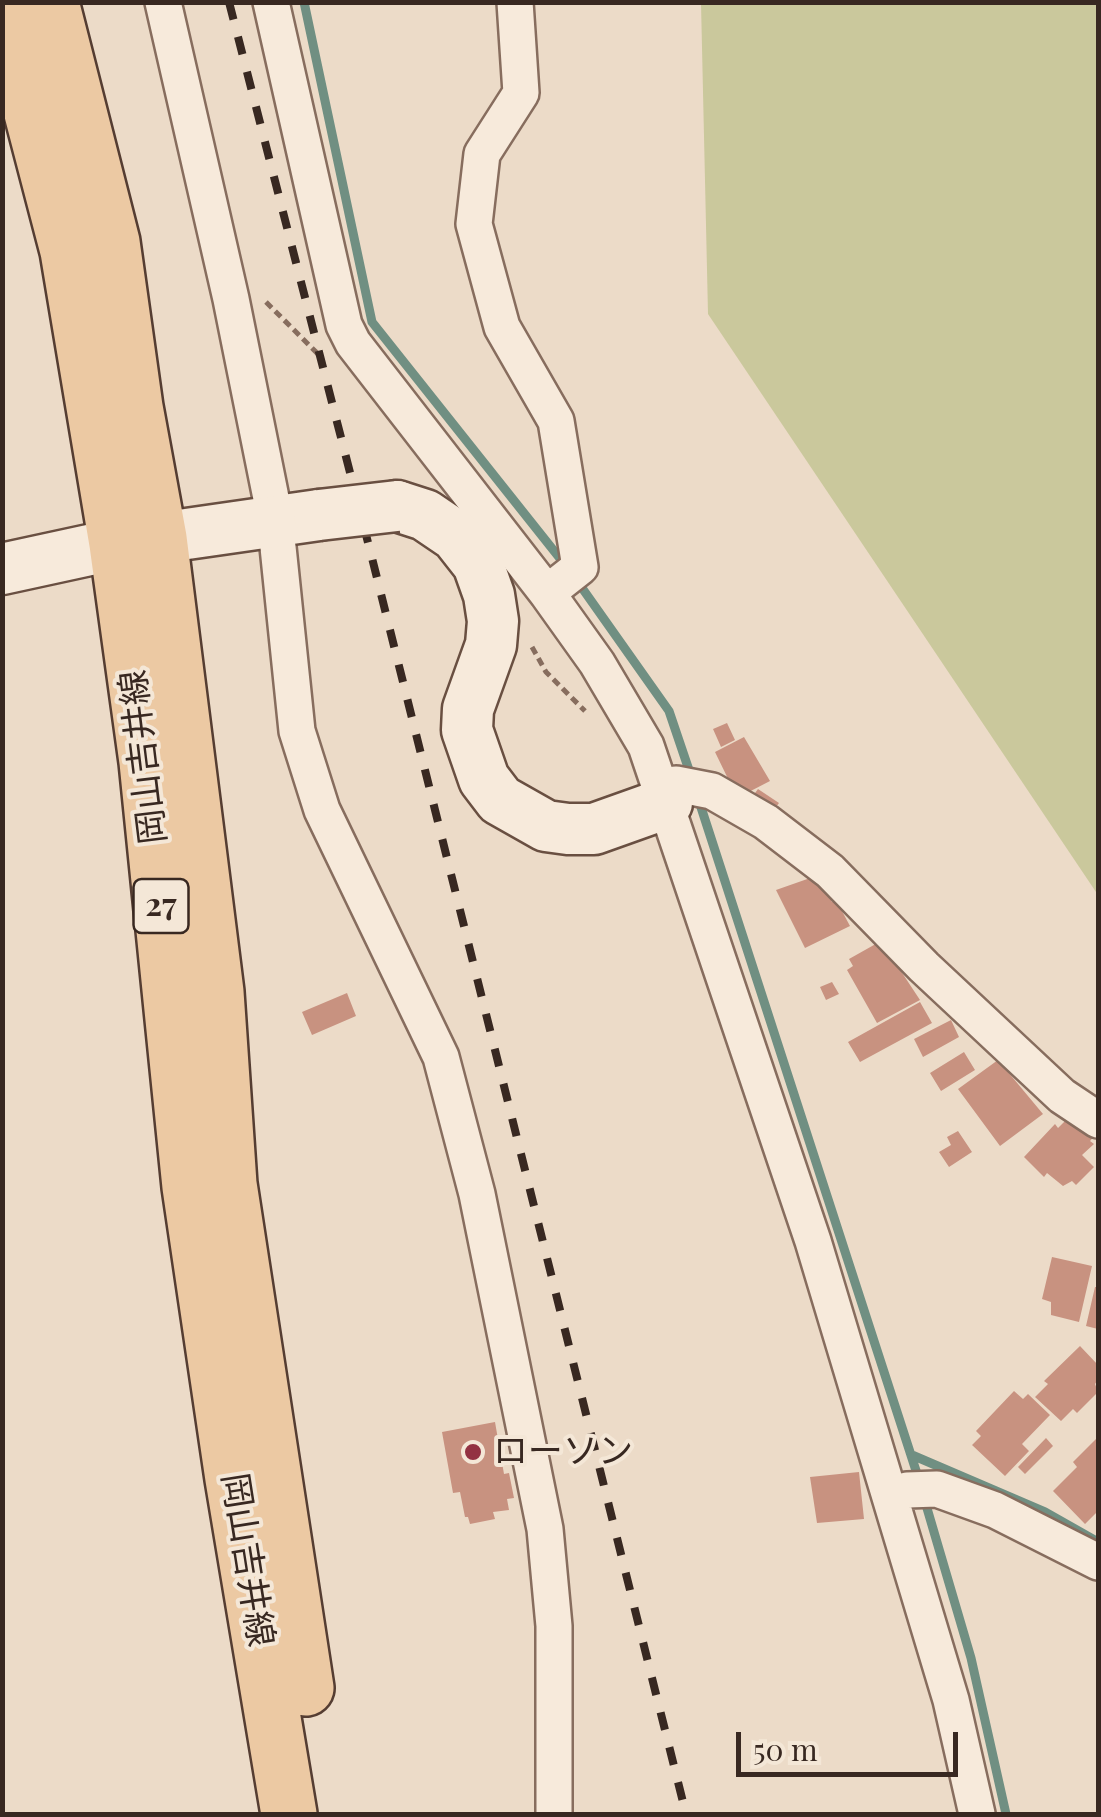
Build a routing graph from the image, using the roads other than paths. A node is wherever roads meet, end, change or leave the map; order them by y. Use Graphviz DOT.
graph roads {
  1 [pos="3,2"];
  2 [pos="51,2"];
  3 [pos="163,2"];
  4 [pos="271,2"];
  5 [pos="515,2"];
  6 [pos="271,498"];
  7 [pos="138,541"];
  8 [pos="278,547"];
  9 [pos="22,564"];
  10 [pos="564,579"];
  11 [pos="679,791"];
  12 [pos="1098,1120"];
  13 [pos="912,1492"];
  14 [pos="1098,1562"];
  15 [pos="289,1814"];
  16 [pos="326,1814"];
  17 [pos="554,1814"];
  18 [pos="977,1814"];
  1 -- 7 [label="main road, 岡山吉井線 / 27"];
  2 -- 7 [label="main road, 岡山吉井線 / 27"];
  3 -- 6 [label="street"];
  4 -- 10 [label="street"];
  5 -- 10 [label="street"];
  7 -- 9 [label="street"];
  7 -- 11 [label="street, bridge"];
  7 -- 15 [label="main road, 岡山吉井線 / 27"];
  7 -- 16 [label="main road, 岡山吉井線 / 27"];
  8 -- 17 [label="street"];
  10 -- 11 [label="street"];
  11 -- 12 [label="street"];
  11 -- 13 [label="street"];
  13 -- 14 [label="street"];
  13 -- 18 [label="street"];
}
